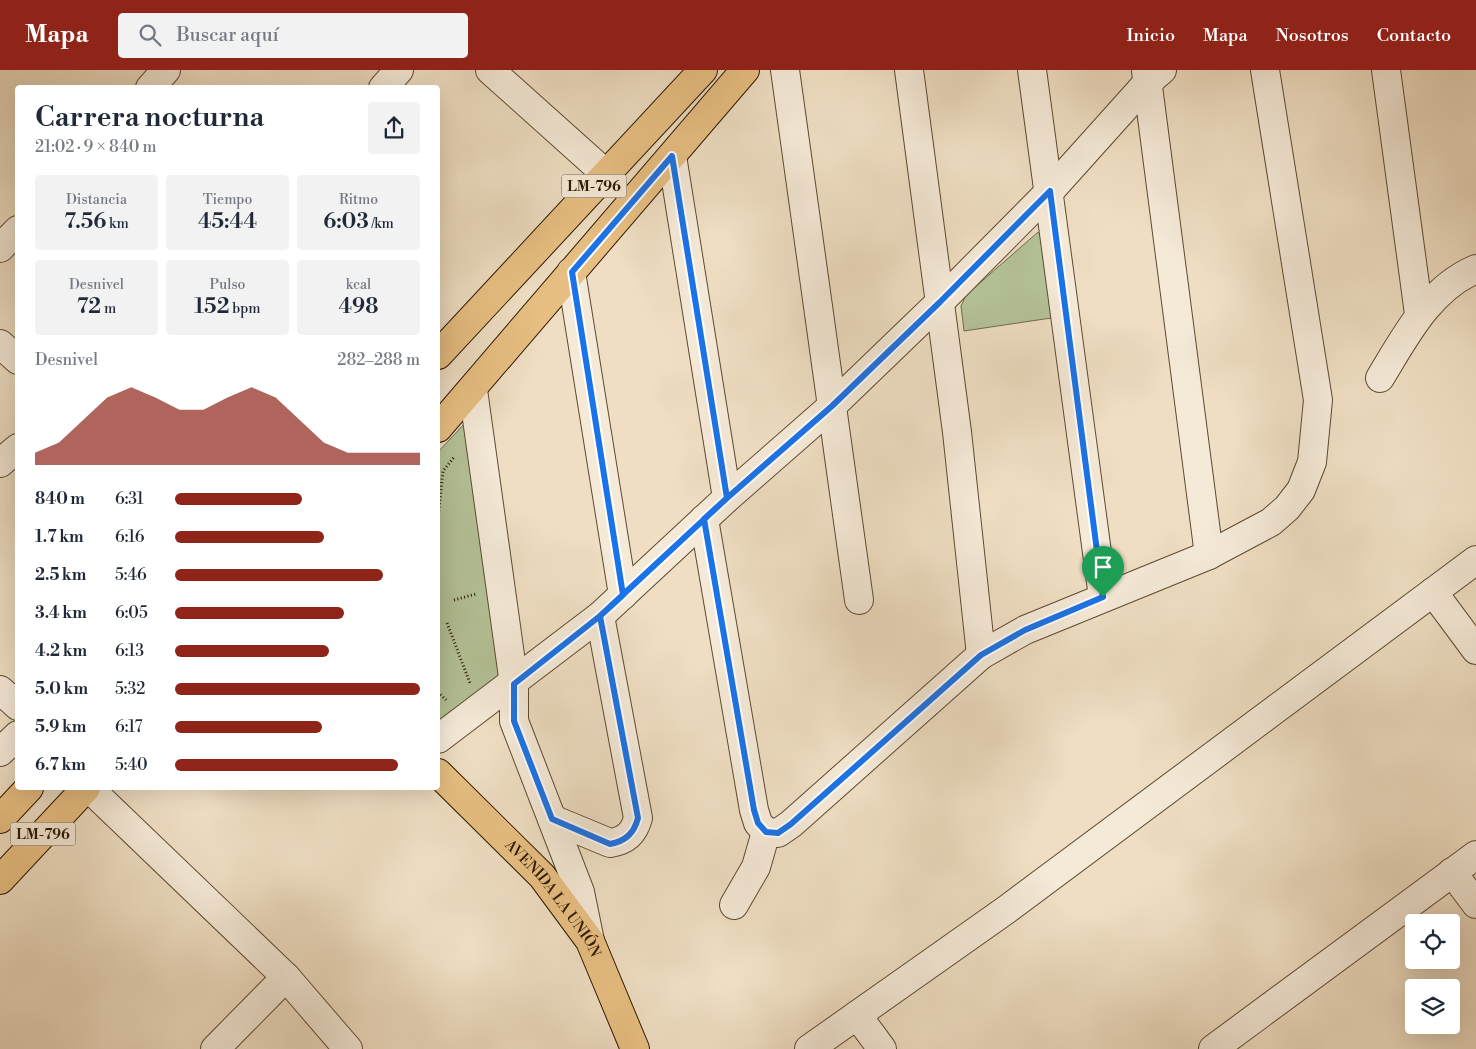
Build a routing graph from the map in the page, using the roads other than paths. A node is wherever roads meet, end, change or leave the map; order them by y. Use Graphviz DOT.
graph roads {
  1 [pos="166,70"];
  2 [pos="400,70"];
  3 [pos="490,70"];
  4 [pos="703,70"];
  5 [pos="745,70"];
  6 [pos="785,70"];
  7 [pos="909,70"];
  8 [pos="1032,70"];
  9 [pos="1265,70"];
  10 [pos="1386,70"];
  11 [pos="1152,74"];
  12 [pos="153,85"];
  13 [pos="386,85"];
  14 [pos="672,156"];
  15 [pos="606,174"];
  16 [pos="1050,191"];
  17 [pos="15,233"];
  18 [pos="0,248"];
  19 [pos="1476,269"];
  20 [pos="572,272"];
  21 [pos="940,302"];
  22 [pos="1419,314"];
  23 [pos="0,344"];
  24 [pos="440,353"];
  25 [pos="15,357"];
  26 [pos="1380,378"];
  27 [pos="472,390"];
  28 [pos="832,406"];
  29 [pos="440,426"];
  30 [pos="15,450"];
  31 [pos="0,463"];
  32 [pos="727,498"];
  33 [pos="704,519"];
  34 [pos="1209,555"];
  35 [pos="1476,560"];
  36 [pos="1433,592"];
  37 [pos="623,595"];
  38 [pos="1103,597"];
  39 [pos="858,600"];
  40 [pos="600,616"];
  41 [pos="1476,650"];
  42 [pos="981,655"];
  43 [pos="514,684"];
  44 [pos="0,690"];
  45 [pos="15,703"];
  46 [pos="15,738"];
  47 [pos="440,739"];
  48 [pos="0,752"];
  49 [pos="440,775"];
  50 [pos="27,790"];
  51 [pos="86,790"];
  52 [pos="90,790"];
  53 [pos="0,819"];
  54 [pos="552,819"];
  55 [pos="766,832"];
  56 [pos="1476,855"];
  57 [pos="1452,872"];
  58 [pos="0,880"];
  59 [pos="1476,904"];
  60 [pos="734,905"];
  61 [pos="590,941"];
  62 [pos="286,977"];
  63 [pos="857,1015"];
  64 [pos="215,1049"];
  65 [pos="348,1049"];
  66 [pos="635,1049"];
  67 [pos="809,1049"];
  68 [pos="882,1049"];
  69 [pos="1213,1049"];
  1 -- 12 [label="street"];
  2 -- 13 [label="street"];
  3 -- 15 [label="street"];
  4 -- 15 [label="main road, LM-796"];
  5 -- 14 [label="main road, LM-796"];
  6 -- 28 [label="street"];
  7 -- 21 [label="street"];
  8 -- 16 [label="street"];
  9 -- 34 [label="street"];
  10 -- 22 [label="street"];
  11 -- 16 [label="street"];
  11 -- 34 [label="street"];
  14 -- 20 [label="main road, LM-796"];
  14 -- 32 [label="street"];
  15 -- 24 [label="main road, LM-796"];
  16 -- 21 [label="street"];
  16 -- 38 [label="street"];
  17 -- 18 [label="street"];
  19 -- 22 [label="street"];
  20 -- 27 [label="main road, LM-796"];
  20 -- 37 [label="street"];
  21 -- 28 [label="street"];
  21 -- 42 [label="street"];
  22 -- 26 [label="street"];
  23 -- 25 [label="street"];
  27 -- 29 [label="main road, LM-796"];
  27 -- 43 [label="street"];
  28 -- 32 [label="street"];
  28 -- 39 [label="street"];
  30 -- 31 [label="street"];
  32 -- 33 [label="street"];
  33 -- 37 [label="street"];
  33 -- 55 [label="street"];
  34 -- 38 [label="street"];
  35 -- 36 [label="street"];
  36 -- 41 [label="street"];
  36 -- 63 [label="street"];
  37 -- 40 [label="street"];
  38 -- 42 [label="street"];
  40 -- 43 [label="street"];
  40 -- 54 [label="street"];
  42 -- 55 [label="street"];
  43 -- 47 [label="street"];
  43 -- 54 [label="street"];
  44 -- 45 [label="street"];
  46 -- 48 [label="street"];
  49 -- 61 [label="main road, AVENIDA LA UNIÓN"];
  50 -- 53 [label="main road, LM-796"];
  51 -- 58 [label="main road, LM-796"];
  52 -- 62 [label="street"];
  54 -- 61 [label="street"];
  55 -- 60 [label="street"];
  56 -- 57 [label="street"];
  57 -- 59 [label="street"];
  57 -- 69 [label="street"];
  61 -- 66 [label="main road, AVENIDA LA UNIÓN"];
  62 -- 64 [label="street"];
  62 -- 65 [label="street"];
  63 -- 67 [label="street"];
  63 -- 68 [label="street"];
}
